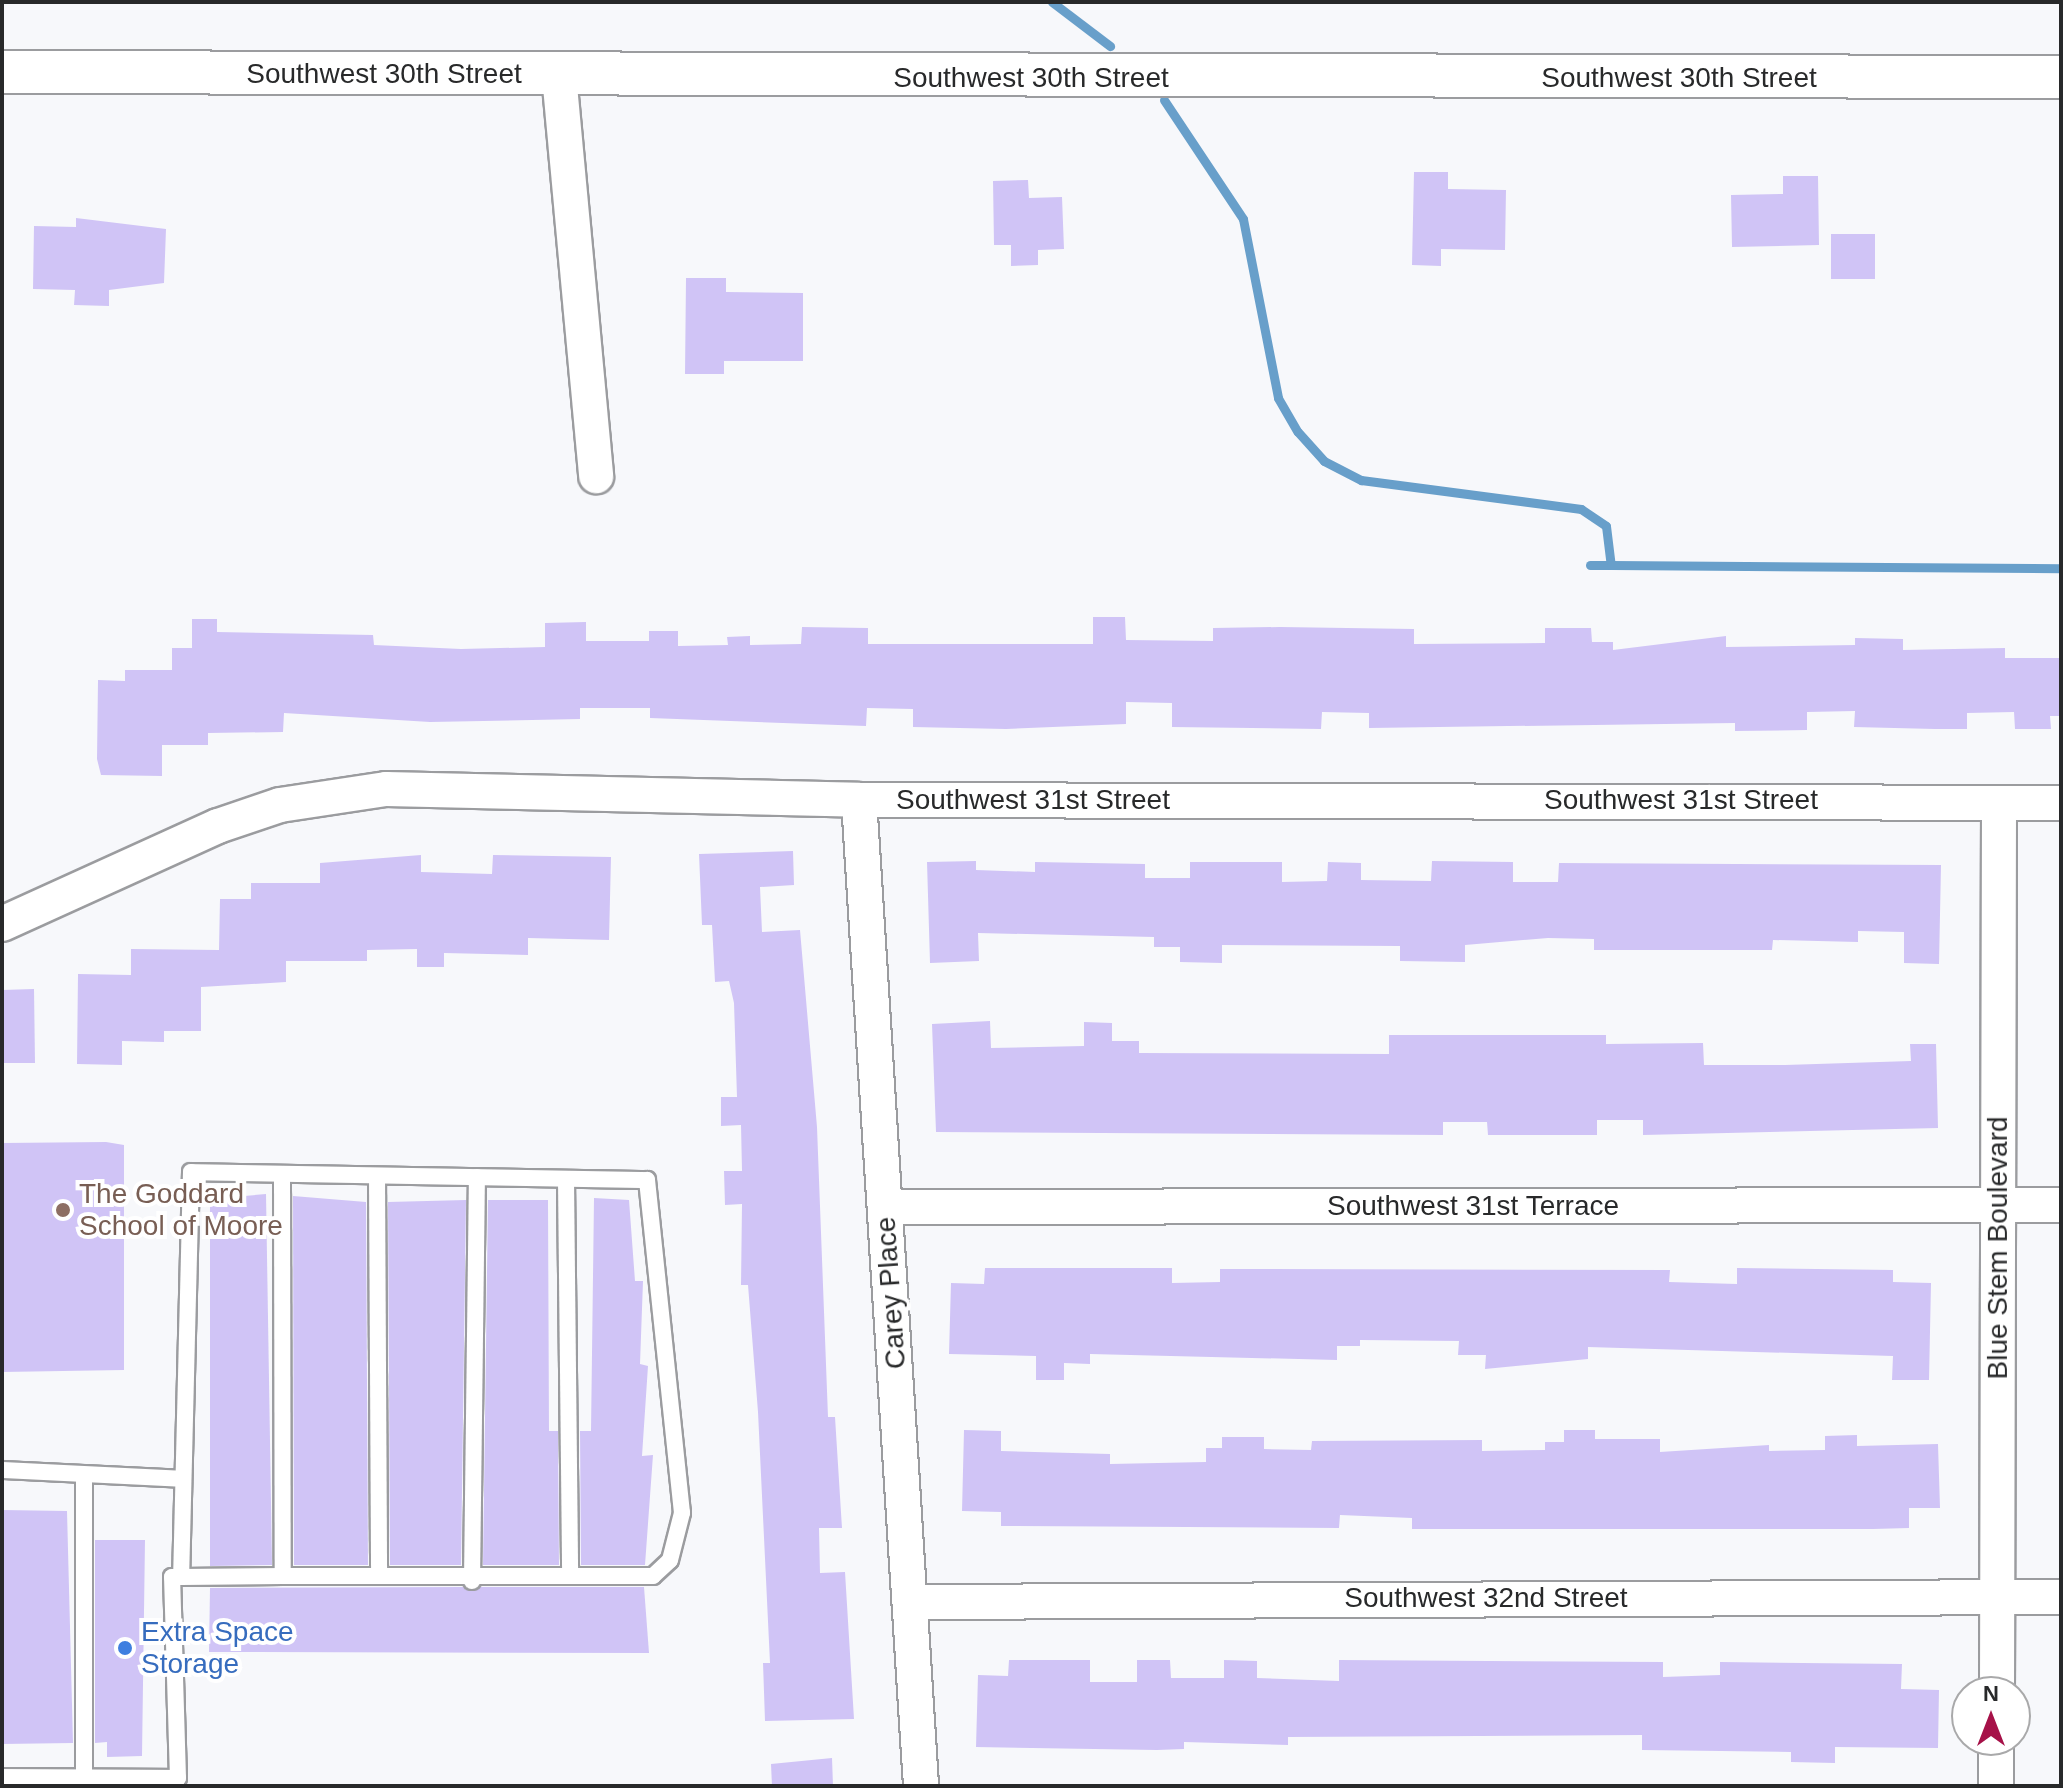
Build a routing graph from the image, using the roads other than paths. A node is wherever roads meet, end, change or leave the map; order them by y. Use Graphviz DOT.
graph roads {
  1 [pos="2,72"];
  2 [pos="559,75"];
  3 [pos="2061,77"];
  4 [pos="596,476"];
  5 [pos="859,800"];
  6 [pos="1999,803"];
  7 [pos="2061,803"];
  8 [pos="11,916"];
  9 [pos="282,1174"];
  10 [pos="377,1176"];
  11 [pos="477,1177"];
  12 [pos="566,1179"];
  13 [pos="1998,1204"];
  14 [pos="2061,1205"];
  15 [pos="885,1207"];
  16 [pos="2,1470"];
  17 [pos="84,1475"];
  18 [pos="183,1479"];
  19 [pos="283,1576"];
  20 [pos="379,1576"];
  21 [pos="570,1576"];
  22 [pos="181,1577"];
  23 [pos="472,1579"];
  24 [pos="1997,1597"];
  25 [pos="2061,1597"];
  26 [pos="911,1602"];
  27 [pos="1997,1676"];
  28 [pos="1996,1756"];
  29 [pos="2,1777"];
  30 [pos="84,1778"];
  31 [pos="921,1786"];
  32 [pos="1996,1786"];
  1 -- 2 [label="street, Southwest 30th Street"];
  2 -- 3 [label="street, Southwest 30th Street"];
  2 -- 4 [label="street"];
  5 -- 6 [label="street, Southwest 31st Street"];
  5 -- 8 [label="street, Southwest 31st Street"];
  5 -- 15 [label="street, Carey Place"];
  6 -- 7 [label="street, Southwest 31st Street"];
  6 -- 13 [label="street, Blue Stem Boulevard"];
  9 -- 10 [label="lane"];
  9 -- 18 [label="lane"];
  9 -- 19 [label="lane"];
  10 -- 11 [label="lane"];
  10 -- 20 [label="lane"];
  11 -- 12 [label="lane"];
  11 -- 23 [label="lane"];
  12 -- 21 [label="lane"];
  12 -- 21 [label="lane"];
  13 -- 14 [label="street, Southwest 31st Terrace"];
  13 -- 15 [label="street, Southwest 31st Terrace"];
  13 -- 24 [label="street, Blue Stem Boulevard"];
  15 -- 26 [label="street, Carey Place"];
  16 -- 17 [label="lane"];
  17 -- 18 [label="lane"];
  17 -- 30 [label="lane"];
  18 -- 22 [label="lane"];
  19 -- 20 [label="lane"];
  19 -- 22 [label="lane"];
  20 -- 23 [label="lane"];
  21 -- 23 [label="lane"];
  22 -- 30 [label="lane"];
  24 -- 25 [label="street, Southwest 32nd Street"];
  24 -- 26 [label="street, Southwest 32nd Street"];
  24 -- 27 [label="street, Blue Stem Boulevard"];
  26 -- 31 [label="street, Carey Place"];
  28 -- 32 [label="street"];
  29 -- 30 [label="lane"];
}
